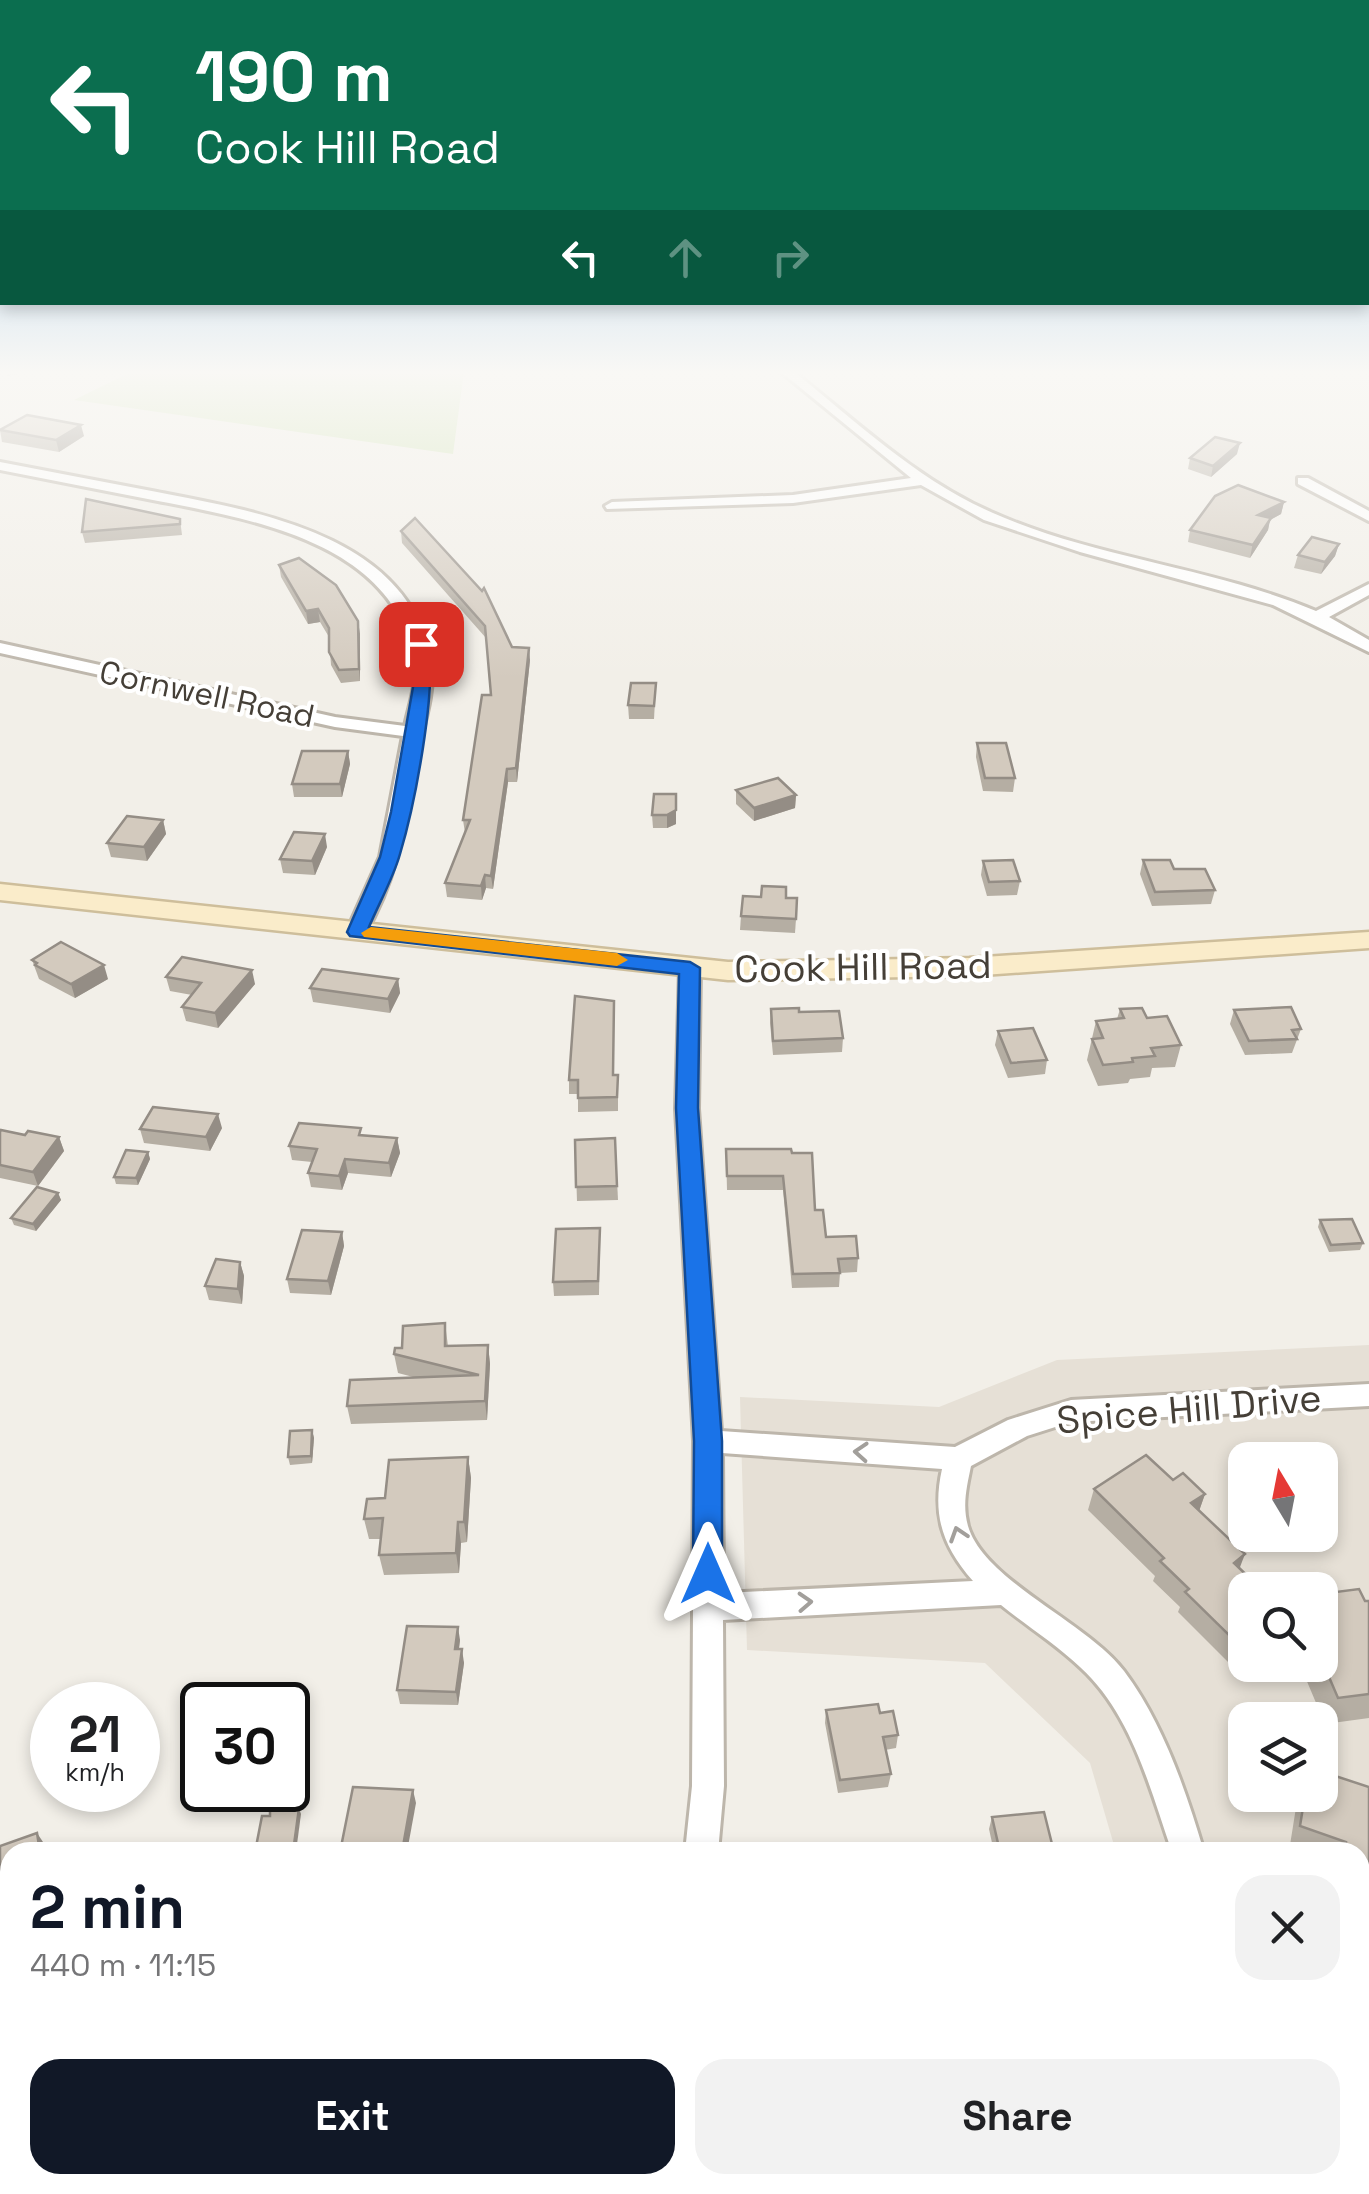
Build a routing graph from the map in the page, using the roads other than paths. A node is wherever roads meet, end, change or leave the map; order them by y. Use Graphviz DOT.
graph roads {
  1 [pos="38,473"];
  2 [pos="916,473"];
  3 [pos="924,480"];
  4 [pos="1303,481"];
  5 [pos="612,506"];
  6 [pos="1369,517"];
  7 [pos="1369,589"];
  8 [pos="1320,616"];
  9 [pos="1369,647"];
  10 [pos="0,648"];
  11 [pos="414,732"];
  12 [pos="0,892"];
  13 [pos="357,932"];
  14 [pos="1369,940"];
  15 [pos="690,968"];
  16 [pos="1369,1394"];
  17 [pos="708,1441"];
  18 [pos="958,1459"];
  19 [pos="1006,1592"];
  20 [pos="708,1607"];
  21 [pos="702,1842"];
  22 [pos="1185,1842"];
  1 -- 11 [label="street"];
  2 -- 3 [label="street"];
  3 -- 5 [label="street"];
  3 -- 8 [label="street"];
  4 -- 6 [label="street"];
  7 -- 8 [label="street"];
  8 -- 9 [label="street"];
  10 -- 11 [label="street, Cornwell Road"];
  11 -- 13 [label="street"];
  12 -- 13 [label="street, Cook Hill Road"];
  13 -- 15 [label="street, Cook Hill Road"];
  14 -- 15 [label="street, Cook Hill Road"];
  15 -- 17 [label="street"];
  16 -- 18 [label="street, Spice Hill Drive"];
  18 -- 17 [label="street, one-way"];
  17 -- 20 [label="street"];
  19 -- 18 [label="street, one-way"];
  20 -- 19 [label="street, one-way"];
  19 -- 22 [label="street"];
  20 -- 21 [label="street"];
}
